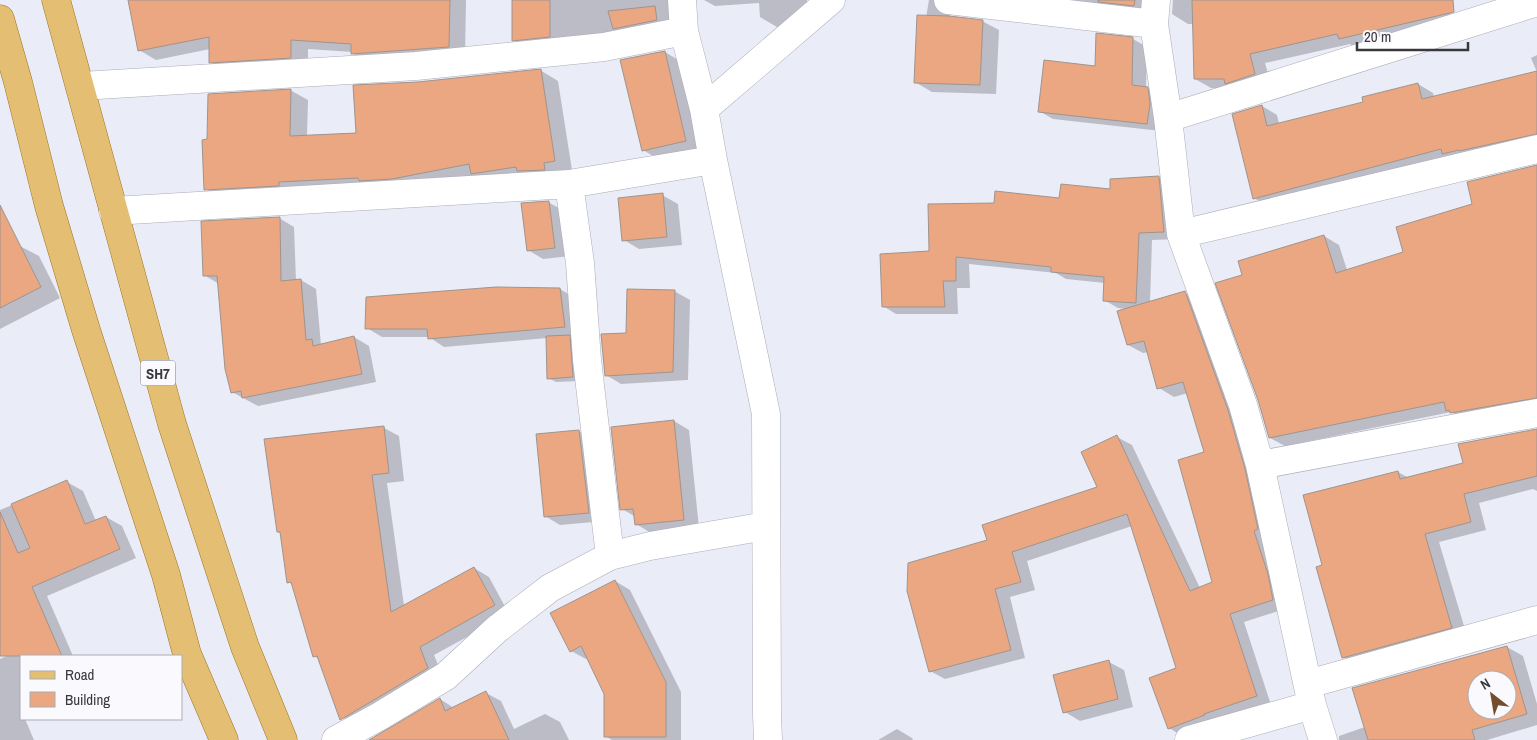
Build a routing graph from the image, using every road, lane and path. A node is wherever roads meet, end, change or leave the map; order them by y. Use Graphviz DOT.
graph roads {
  1 [pos="56,0"];
  2 [pos="682,0"];
  3 [pos="831,0"];
  4 [pos="948,0"];
  5 [pos="1537,2"];
  6 [pos="1475,11"];
  7 [pos="1155,12"];
  8 [pos="0,18"];
  9 [pos="684,31"];
  10 [pos="81,86"];
  11 [pos="704,109"];
  12 [pos="1168,118"];
  13 [pos="1537,149"];
  14 [pos="713,160"];
  15 [pos="569,184"];
  16 [pos="113,211"];
  17 [pos="1181,234"];
  18 [pos="1537,413"];
  19 [pos="1260,465"];
  20 [pos="766,526"];
  21 [pos="610,556"];
  22 [pos="1537,620"];
  23 [pos="1310,695"];
  24 [pos="224,740"];
  25 [pos="283,740"];
  26 [pos="336,740"];
  27 [pos="768,740"];
  28 [pos="1189,740"];
  29 [pos="1322,740"];
  1 -- 10 [label="main road, SH7"];
  2 -- 9 [label="street"];
  3 -- 11 [label="street"];
  4 -- 7 [label="street"];
  5 -- 6 [label="street"];
  6 -- 12 [label="street"];
  7 -- 12 [label="street"];
  8 -- 24 [label="main road"];
  9 -- 10 [label="street"];
  9 -- 11 [label="street"];
  10 -- 16 [label="main road, SH7"];
  11 -- 14 [label="street"];
  12 -- 17 [label="street"];
  13 -- 17 [label="street"];
  14 -- 15 [label="street"];
  14 -- 20 [label="street"];
  15 -- 16 [label="street"];
  15 -- 21 [label="street"];
  16 -- 25 [label="main road, SH7"];
  17 -- 19 [label="street"];
  18 -- 19 [label="street"];
  19 -- 23 [label="street"];
  20 -- 21 [label="street"];
  20 -- 27 [label="street"];
  21 -- 26 [label="street"];
  22 -- 23 [label="street"];
  23 -- 28 [label="street"];
  23 -- 29 [label="street"];
}
